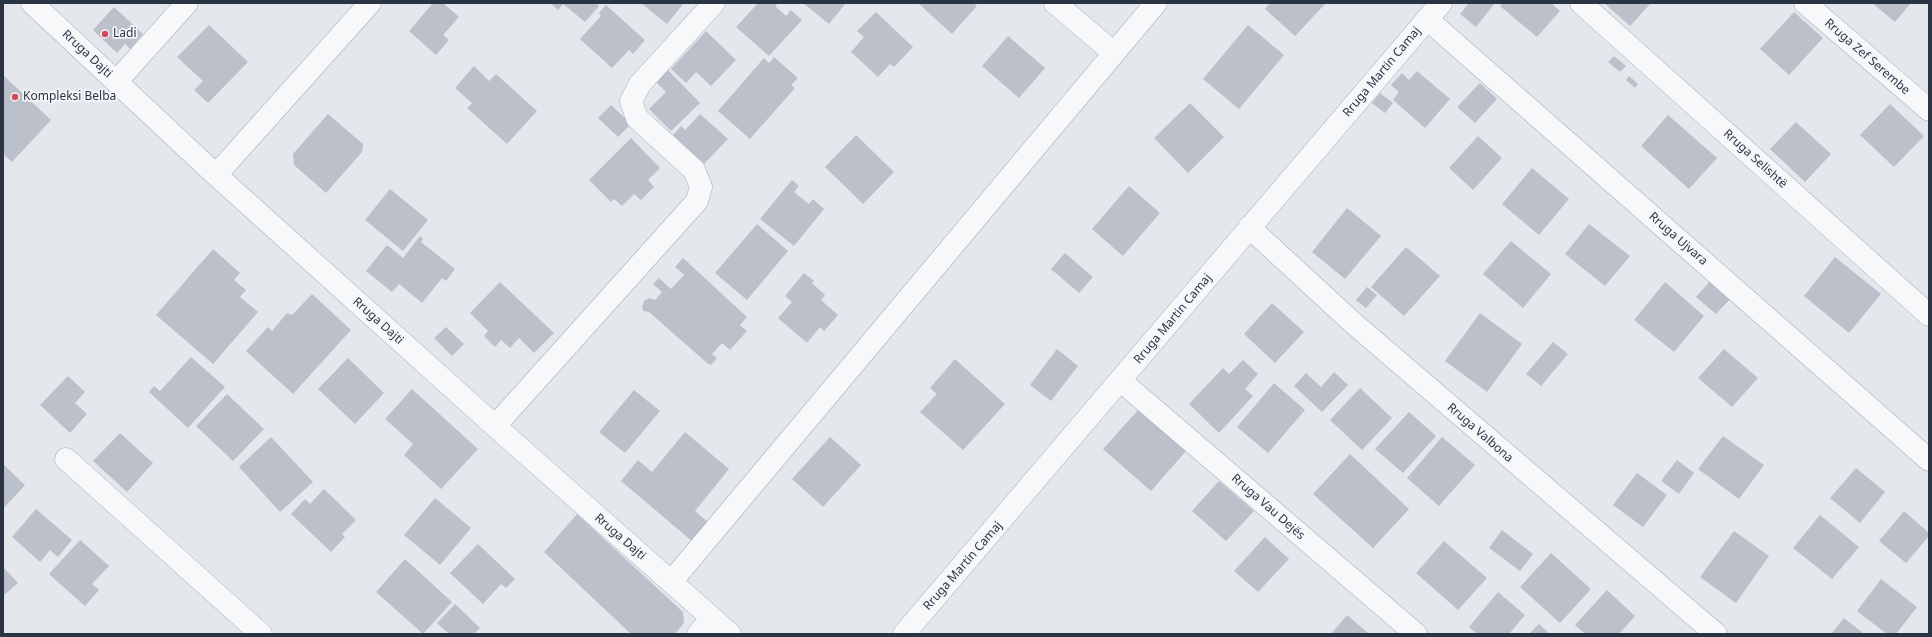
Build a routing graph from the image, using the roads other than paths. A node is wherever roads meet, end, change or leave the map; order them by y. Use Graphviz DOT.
graph roads {
  1 [pos="32,3"];
  2 [pos="187,3"];
  3 [pos="370,3"];
  4 [pos="714,3"];
  5 [pos="1055,3"];
  6 [pos="1156,3"];
  7 [pos="1581,3"];
  8 [pos="1805,3"];
  9 [pos="1434,11"];
  10 [pos="1114,53"];
  11 [pos="117,81"];
  12 [pos="1929,110"];
  13 [pos="216,175"];
  14 [pos="1249,227"];
  15 [pos="1929,315"];
  16 [pos="1121,381"];
  17 [pos="495,426"];
  18 [pos="66,459"];
  19 [pos="1929,460"];
  20 [pos="671,582"];
  21 [pos="705,626"];
  22 [pos="262,634"];
  23 [pos="730,634"];
  24 [pos="904,634"];
  25 [pos="1416,634"];
  26 [pos="1716,634"];
  1 -- 11 [label="street, Rruga Dajti"];
  2 -- 11 [label="street"];
  3 -- 13 [label="street"];
  4 -- 17 [label="street"];
  5 -- 10 [label="street"];
  6 -- 10 [label="street"];
  7 -- 15 [label="street, Rruga Selishtë"];
  8 -- 12 [label="street, Rruga Zef Serembe"];
  9 -- 14 [label="street, Rruga Martin Camaj"];
  9 -- 19 [label="street, Rruga Ujvara"];
  10 -- 20 [label="street"];
  11 -- 13 [label="street, Rruga Dajti"];
  13 -- 17 [label="street, Rruga Dajti"];
  14 -- 16 [label="street, Rruga Martin Camaj"];
  14 -- 26 [label="street, Rruga Valbona"];
  16 -- 24 [label="street, Rruga Martin Camaj"];
  16 -- 25 [label="street, Rruga Vau Dejës"];
  17 -- 20 [label="street, Rruga Dajti"];
  18 -- 22 [label="street"];
  20 -- 21 [label="street, Rruga Dajti"];
  21 -- 23 [label="street, Rruga Dajti"];
}
